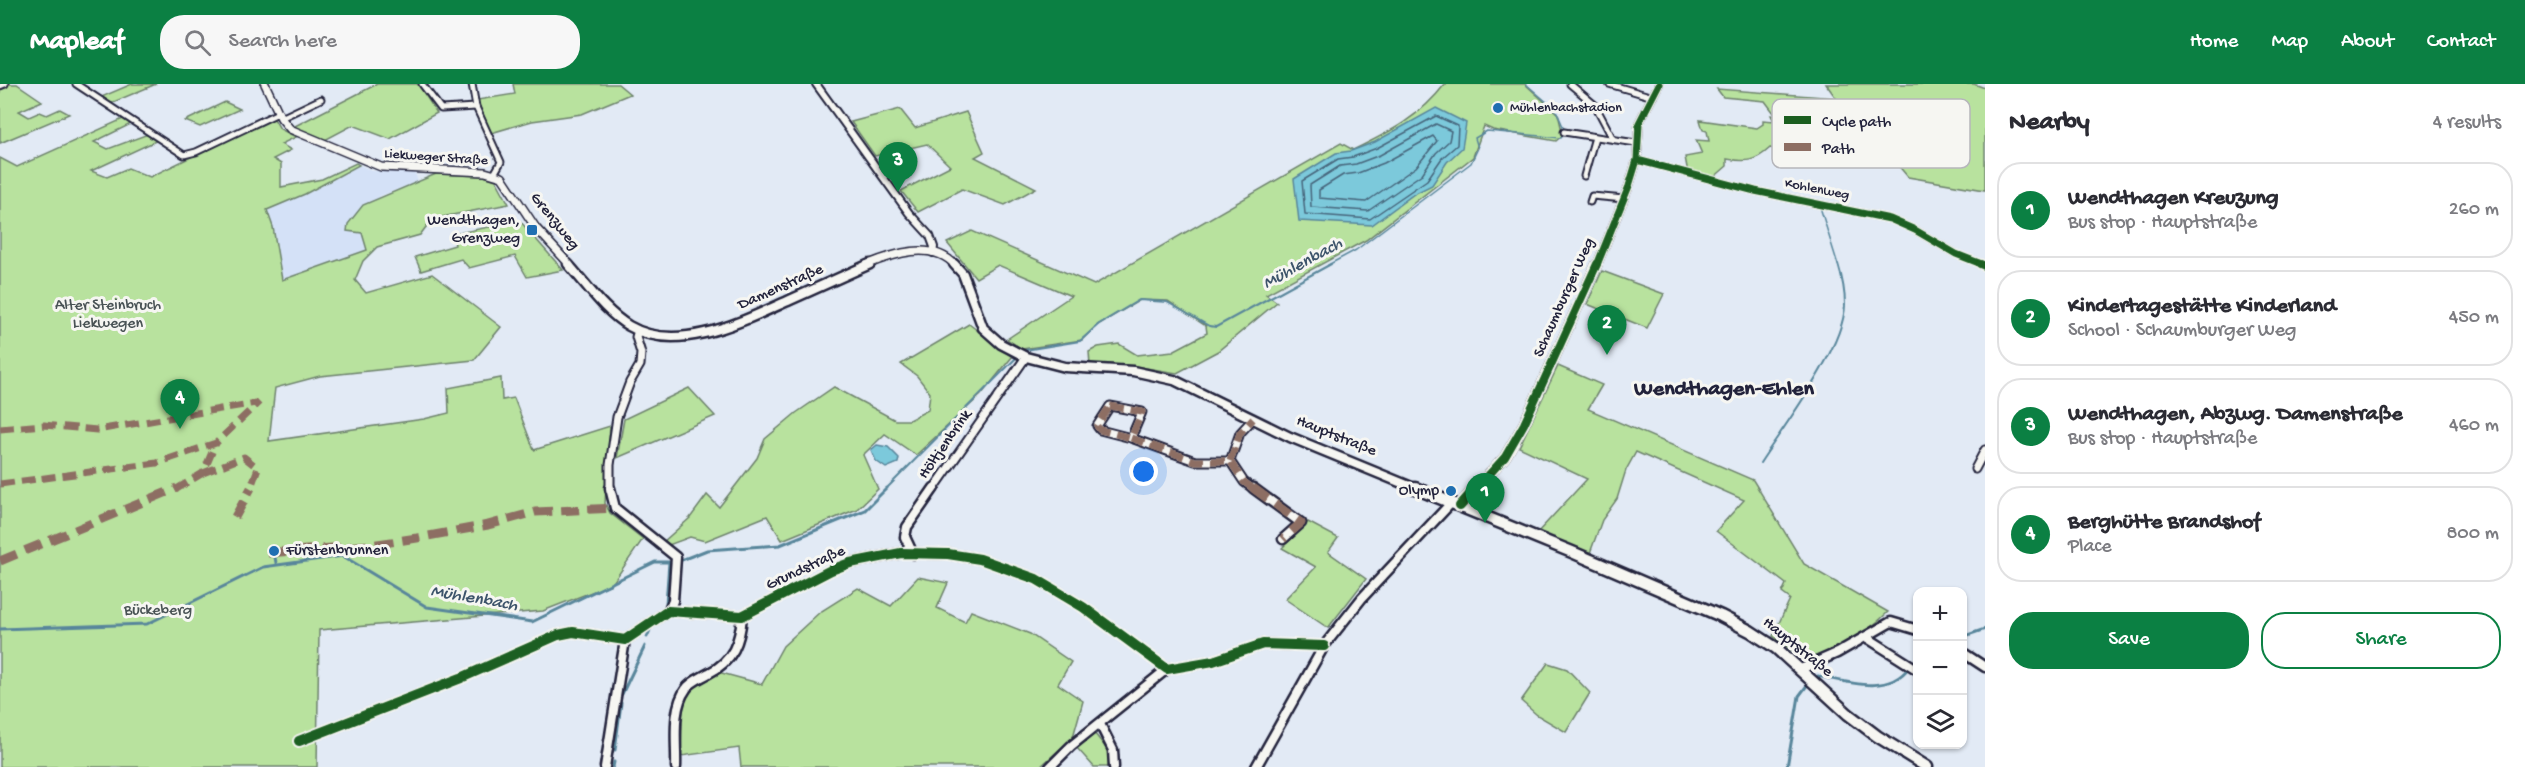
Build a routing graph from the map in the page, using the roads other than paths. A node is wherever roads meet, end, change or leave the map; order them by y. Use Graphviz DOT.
graph roads {
  1 [pos="5,84"];
  2 [pos="76,84"];
  3 [pos="265,84"];
  4 [pos="422,84"];
  5 [pos="472,84"];
  6 [pos="816,84"];
  7 [pos="1570,84"];
  8 [pos="1610,84"];
  9 [pos="1659,84"];
  10 [pos="0,86"];
  11 [pos="1653,98"];
  12 [pos="321,99"];
  13 [pos="476,106"];
  14 [pos="279,116"];
  15 [pos="1564,132"];
  16 [pos="1595,137"];
  17 [pos="1613,139"];
  18 [pos="1636,143"];
  19 [pos="1637,160"];
  20 [pos="494,174"];
  21 [pos="1584,176"];
  22 [pos="1624,200"];
  23 [pos="1590,202"];
  24 [pos="933,253"];
  25 [pos="1985,266"];
  26 [pos="638,330"];
  27 [pos="1026,357"];
  28 [pos="1253,419"];
  29 [pos="1131,438"];
  30 [pos="1985,450"];
  31 [pos="1230,461"];
  32 [pos="1982,462"];
  33 [pos="1975,469"];
  34 [pos="1456,504"];
  35 [pos="1283,539"];
  36 [pos="913,554"];
  37 [pos="668,611"];
  38 [pos="742,616"];
  39 [pos="1913,629"];
  40 [pos="1866,637"];
  41 [pos="625,640"];
  42 [pos="1324,646"];
  43 [pos="1967,655"];
  44 [pos="1913,667"];
  45 [pos="1985,667"];
  46 [pos="1167,669"];
  47 [pos="1801,669"];
  48 [pos="1100,724"];
  49 [pos="299,741"];
  50 [pos="605,767"];
  51 [pos="676,767"];
  52 [pos="1050,767"];
  53 [pos="1113,767"];
  54 [pos="1257,767"];
  55 [pos="1927,767"];
  1 -- 10 [label="street"];
  2 -- 14 [label="street"];
  3 -- 14 [label="main road, Liekweger Straße"];
  4 -- 13 [label="street"];
  5 -- 13 [label="street"];
  6 -- 24 [label="street"];
  7 -- 17 [label="street"];
  8 -- 11 [label="street"];
  9 -- 11 [label="street, Schaumburger Weg"];
  11 -- 18 [label="street, Schaumburger Weg"];
  12 -- 14 [label="street"];
  13 -- 20 [label="street"];
  14 -- 20 [label="main road, Liekweger Straße"];
  15 -- 16 [label="street"];
  16 -- 17 [label="street"];
  16 -- 21 [label="street"];
  17 -- 18 [label="street"];
  18 -- 19 [label="street, Schaumburger Weg"];
  19 -- 22 [label="street, Schaumburger Weg"];
  19 -- 25 [label="street, Kohlenweg"];
  20 -- 26 [label="main road, Grenzweg"];
  22 -- 23 [label="street"];
  22 -- 34 [label="street, Schaumburger Weg"];
  24 -- 26 [label="main road, Damenstraße"];
  24 -- 27 [label="main road, Hauptstraße"];
  26 -- 37 [label="street"];
  27 -- 28 [label="main road, Hauptstraße"];
  27 -- 36 [label="street, Höltjenbrink"];
  28 -- 31 [label="street"];
  28 -- 34 [label="main road, Hauptstraße"];
  29 -- 29 [label="street"];
  29 -- 31 [label="street"];
  30 -- 32 [label="street"];
  31 -- 35 [label="street"];
  32 -- 33 [label="street"];
  34 -- 42 [label="street, Schaumburger Weg"];
  34 -- 47 [label="main road, Hauptstraße"];
  36 -- 38 [label="street, Grundstraße"];
  36 -- 46 [label="street, Grundstraße"];
  37 -- 38 [label="street"];
  37 -- 41 [label="street"];
  38 -- 51 [label="street"];
  39 -- 40 [label="street"];
  40 -- 44 [label="street"];
  40 -- 47 [label="street"];
  41 -- 49 [label="street"];
  41 -- 50 [label="street"];
  42 -- 46 [label="street"];
  42 -- 54 [label="street, Schaumburger Weg"];
  43 -- 45 [label="street"];
  46 -- 48 [label="street"];
  47 -- 55 [label="main road, Hauptstraße"];
  48 -- 52 [label="street"];
  48 -- 53 [label="street"];
}
